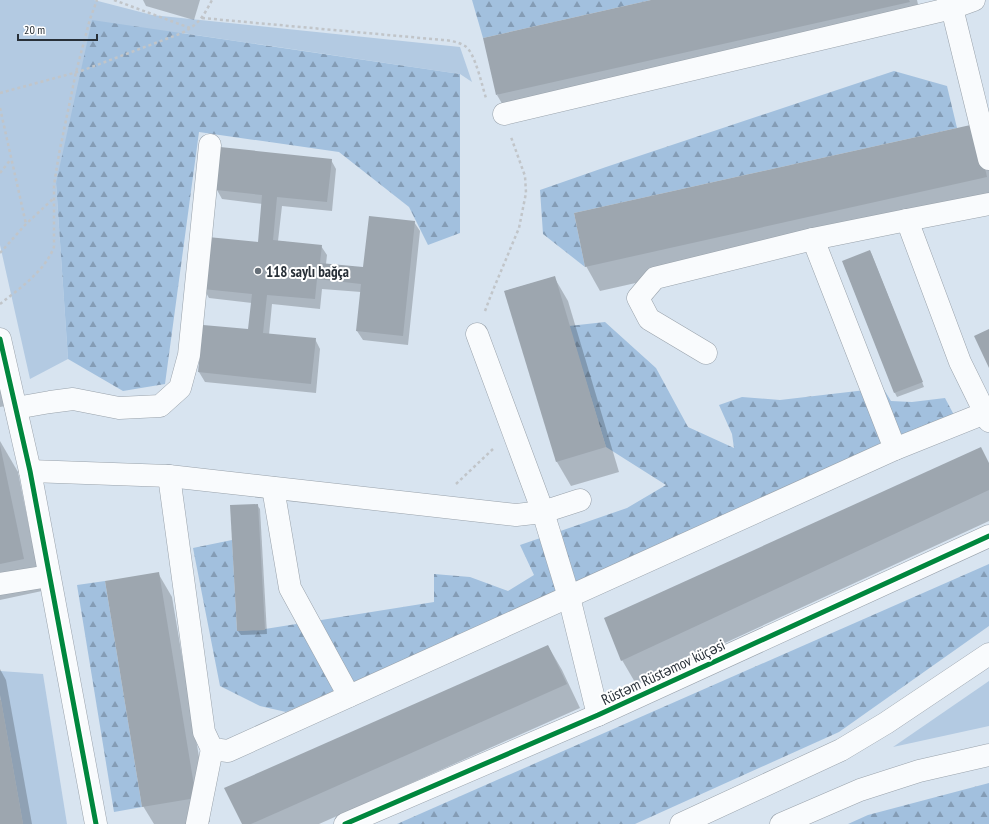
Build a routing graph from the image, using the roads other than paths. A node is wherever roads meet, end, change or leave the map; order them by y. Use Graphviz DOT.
graph roads {
  1 [pos="974,0"];
  2 [pos="950,4"];
  3 [pos="504,114"];
  4 [pos="210,145"];
  5 [pos="989,159"];
  6 [pos="989,204"];
  7 [pos="908,220"];
  8 [pos="813,239"];
  9 [pos="477,334"];
  10 [pos="0,339"];
  11 [pos="706,352"];
  12 [pos="16,408"];
  13 [pos="987,417"];
  14 [pos="895,449"];
  15 [pos="30,471"];
  16 [pos="169,476"];
  17 [pos="273,488"];
  18 [pos="580,500"];
  19 [pos="543,512"];
  20 [pos="989,536"];
  21 [pos="49,576"];
  22 [pos="0,584"];
  23 [pos="569,597"];
  24 [pos="989,654"];
  25 [pos="349,696"];
  26 [pos="598,715"];
  27 [pos="212,749"];
  28 [pos="989,755"];
  29 [pos="96,824"];
  30 [pos="197,824"];
  31 [pos="346,824"];
  32 [pos="681,824"];
  33 [pos="781,824"];
  1 -- 2 [label="street"];
  2 -- 3 [label="street"];
  2 -- 5 [label="street"];
  4 -- 12 [label="street"];
  6 -- 7 [label="street"];
  7 -- 8 [label="street"];
  7 -- 13 [label="street"];
  8 -- 11 [label="street"];
  8 -- 14 [label="street"];
  9 -- 19 [label="street"];
  10 -- 12 [label="street"];
  12 -- 15 [label="street"];
  13 -- 14 [label="street"];
  14 -- 23 [label="street"];
  15 -- 16 [label="street"];
  15 -- 21 [label="street"];
  16 -- 17 [label="street"];
  16 -- 27 [label="street"];
  17 -- 19 [label="street"];
  17 -- 25 [label="street"];
  18 -- 19 [label="street"];
  19 -- 23 [label="street"];
  20 -- 26 [label="street, Rüstəm Rüstəmov küçəsi"];
  21 -- 22 [label="street"];
  21 -- 29 [label="street"];
  23 -- 25 [label="street"];
  23 -- 26 [label="street"];
  24 -- 32 [label="street"];
  25 -- 27 [label="street"];
  26 -- 31 [label="street, Rüstəm Rüstəmov küçəsi"];
  27 -- 30 [label="street"];
  28 -- 33 [label="street"];
}
